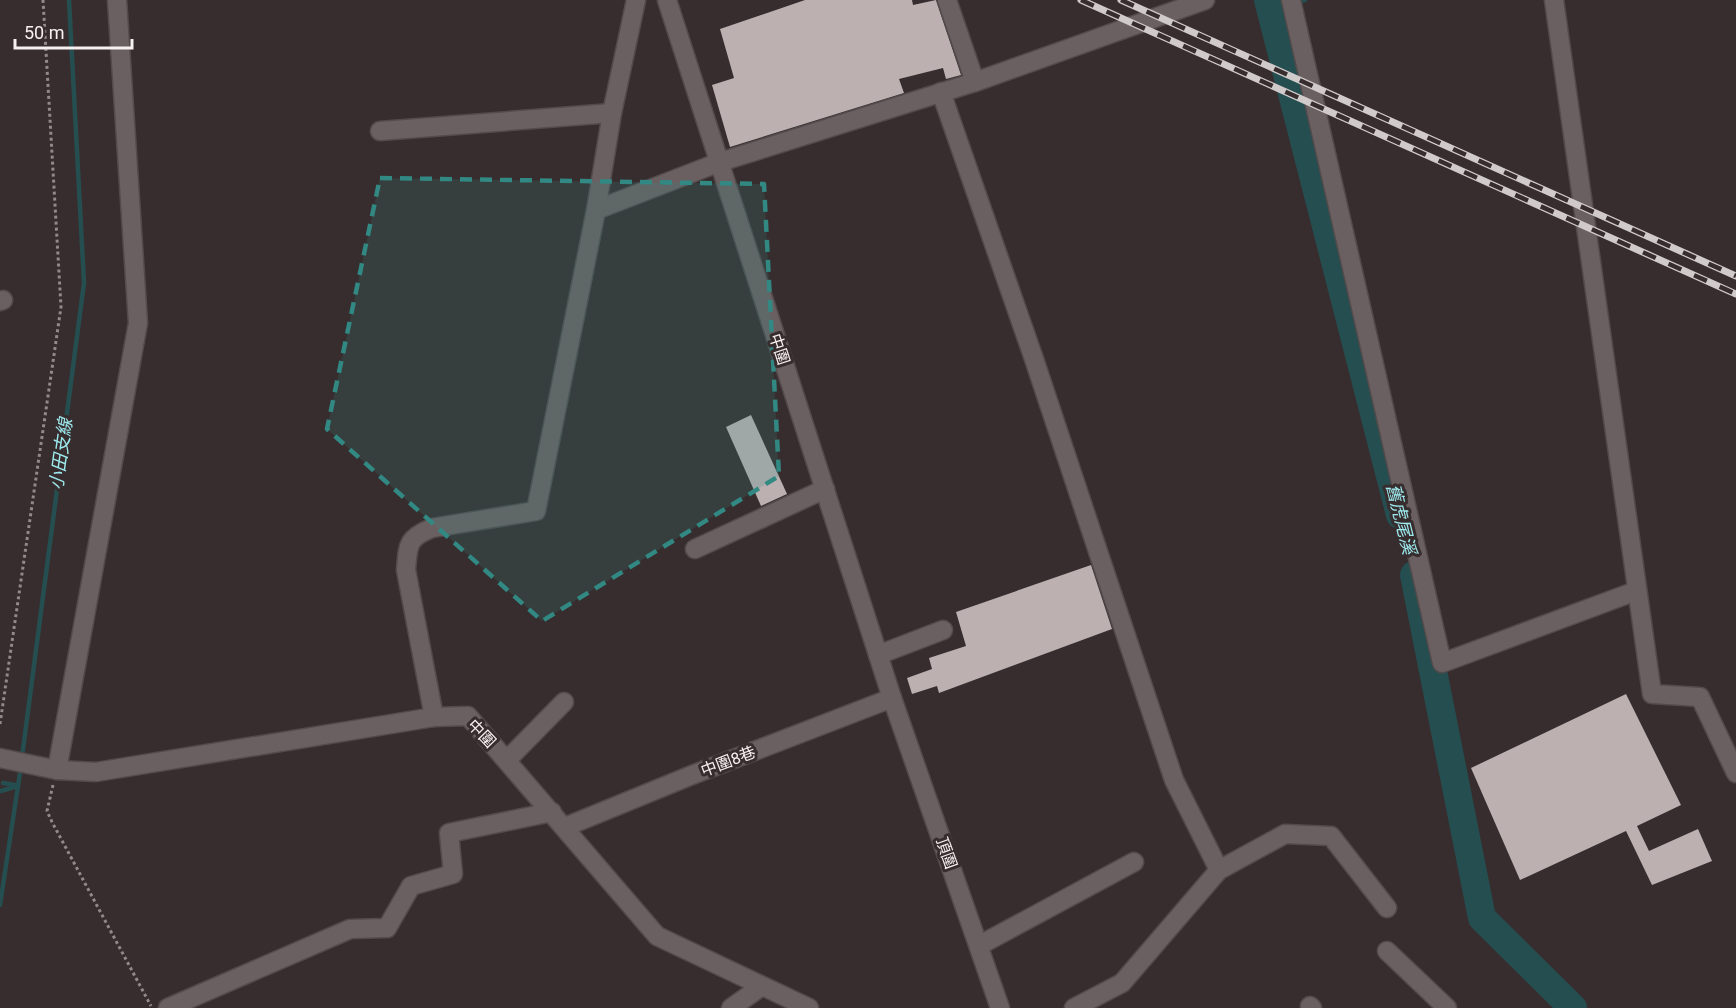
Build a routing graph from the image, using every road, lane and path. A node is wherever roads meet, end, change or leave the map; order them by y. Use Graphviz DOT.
graph roads {
  1 [pos="43,0"];
  2 [pos="117,0"];
  3 [pos="636,0"];
  4 [pos="667,0"];
  5 [pos="948,0"];
  6 [pos="1205,0"];
  7 [pos="1292,0"];
  8 [pos="1554,0"];
  9 [pos="975,82"];
  10 [pos="941,92"];
  11 [pos="612,113"];
  12 [pos="380,131"];
  13 [pos="720,162"];
  14 [pos="596,210"];
  15 [pos="825,489"];
  16 [pos="695,549"];
  17 [pos="1636,591"];
  18 [pos="944,630"];
  19 [pos="878,655"];
  20 [pos="892,698"];
  21 [pos="564,702"];
  22 [pos="435,717"];
  23 [pos="0,724"];
  24 [pos="0,758"];
  25 [pos="507,760"];
  26 [pos="57,770"];
  27 [pos="1736,773"];
  28 [pos="552,812"];
  29 [pos="565,827"];
  30 [pos="1134,862"];
  31 [pos="1219,870"];
  32 [pos="1387,908"];
  33 [pos="980,945"];
  34 [pos="1387,951"];
  35 [pos="762,986"];
  36 [pos="152,1008"];
  37 [pos="168,1008"];
  38 [pos="730,1008"];
  39 [pos="808,1008"];
  40 [pos="1000,1008"];
  41 [pos="1074,1008"];
  42 [pos="1447,1008"];
  1 -- 23 [label="path"];
  2 -- 26 [label="street"];
  3 -- 11 [label="street"];
  4 -- 13 [label="street, 中圍"];
  5 -- 9 [label="street"];
  6 -- 9 [label="street"];
  7 -- 17 [label="street"];
  8 -- 17 [label="street"];
  9 -- 10 [label="street"];
  10 -- 13 [label="street"];
  10 -- 31 [label="street"];
  11 -- 12 [label="street"];
  11 -- 14 [label="street"];
  13 -- 14 [label="street"];
  13 -- 15 [label="street, 中圍"];
  14 -- 22 [label="street"];
  15 -- 16 [label="street"];
  15 -- 19 [label="street, 中圍"];
  17 -- 27 [label="street"];
  18 -- 19 [label="street"];
  19 -- 20 [label="street, 中圍"];
  20 -- 29 [label="street, 中圍8巷"];
  20 -- 33 [label="street, 頂圍"];
  21 -- 25 [label="street"];
  22 -- 25 [label="street, 中圍"];
  22 -- 26 [label="street, 中圍"];
  24 -- 26 [label="street, 中圍"];
  25 -- 28 [label="street, 中圍"];
  26 -- 36 [label="path"];
  28 -- 29 [label="street, 中圍"];
  28 -- 37 [label="street"];
  29 -- 35 [label="street, 中圍"];
  30 -- 33 [label="street"];
  31 -- 32 [label="street"];
  31 -- 41 [label="street"];
  33 -- 40 [label="street, 頂圍"];
  34 -- 42 [label="street"];
  35 -- 38 [label="street"];
  35 -- 39 [label="street, 中圍"];
}
